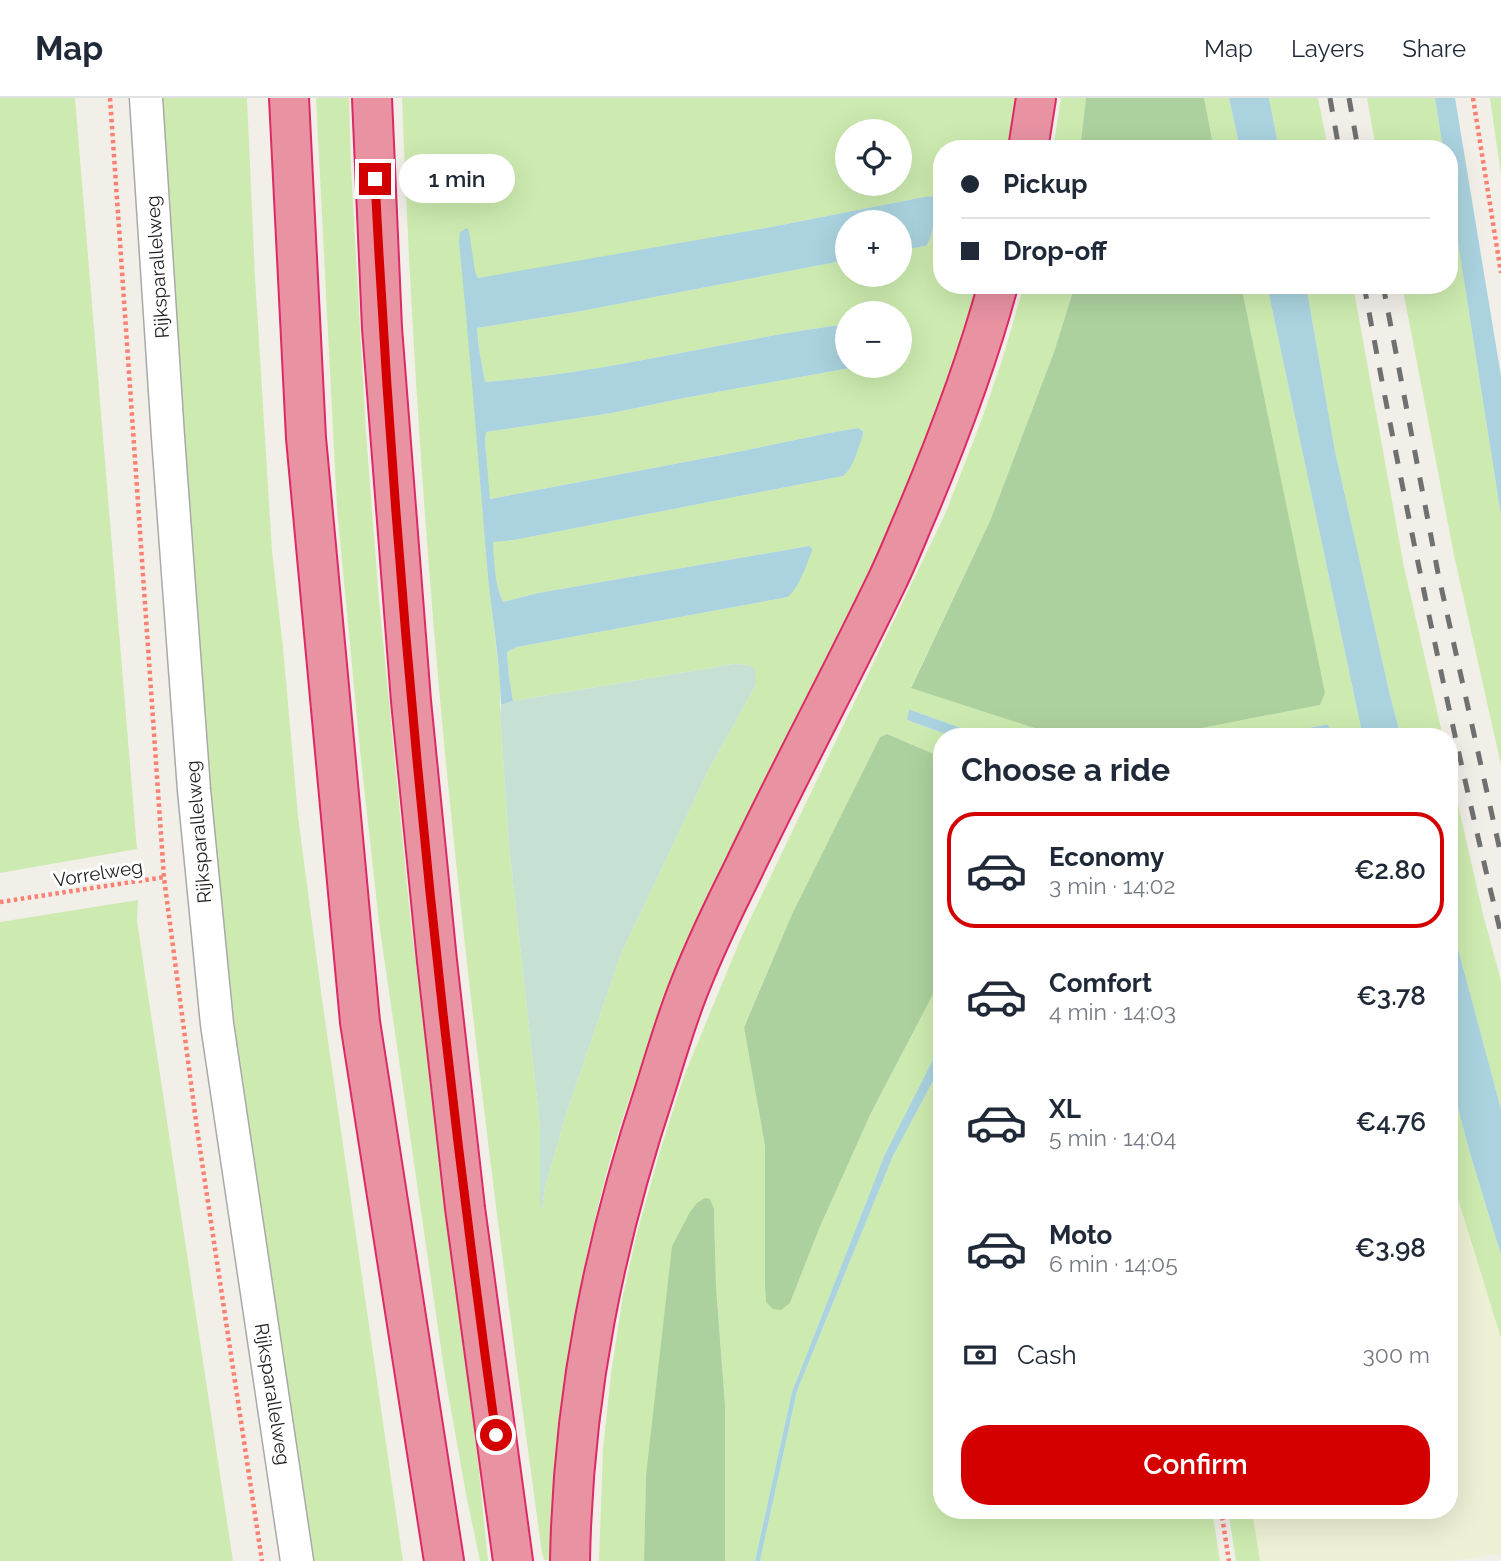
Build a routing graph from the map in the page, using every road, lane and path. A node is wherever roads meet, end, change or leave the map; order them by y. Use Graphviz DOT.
graph roads {
  1 [pos="146,98"];
  2 [pos="289,98"];
  3 [pos="372,98"];
  4 [pos="1036,98"];
  5 [pos="1473,98"];
  6 [pos="1029,140"];
  7 [pos="1501,273"];
  8 [pos="995,294"];
  9 [pos="201,872"];
  10 [pos="0,902"];
  11 [pos="1222,1519"];
  12 [pos="297,1561"];
  13 [pos="444,1561"];
  14 [pos="513,1561"];
  15 [pos="570,1561"];
  16 [pos="1229,1561"];
  1 -- 9 [label="street, Rijksparallelweg"];
  2 -- 13 [label="highway"];
  3 -- 14 [label="highway"];
  4 -- 6 [label="highway"];
  5 -- 7 [label="path"];
  8 -- 15 [label="highway"];
  9 -- 10 [label="path, Vorrelweg"];
  9 -- 12 [label="street, Rijksparallelweg"];
  11 -- 16 [label="path"];
}
